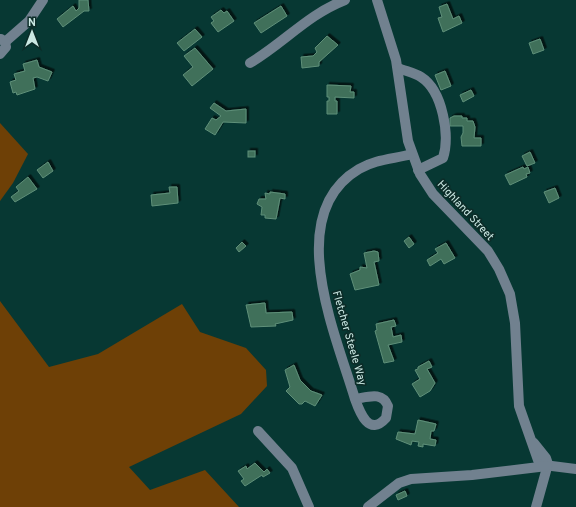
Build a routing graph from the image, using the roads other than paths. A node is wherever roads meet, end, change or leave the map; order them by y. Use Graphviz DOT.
graph roads {
  1 [pos="43,0"];
  2 [pos="345,0"];
  3 [pos="377,0"];
  4 [pos="3,40"];
  5 [pos="0,54"];
  6 [pos="250,63"];
  7 [pos="398,68"];
  8 [pos="412,154"];
  9 [pos="418,170"];
  10 [pos="356,399"];
  11 [pos="258,431"];
  12 [pos="547,466"];
  13 [pos="576,470"];
  14 [pos="310,507"];
  15 [pos="368,507"];
  16 [pos="536,507"];
  1 -- 4 [label="street"];
  2 -- 6 [label="street"];
  3 -- 7 [label="street, Highland Street"];
  4 -- 5 [label="street"];
  7 -- 8 [label="street, Highland Street"];
  7 -- 9 [label="street"];
  8 -- 9 [label="street, Highland Street"];
  8 -- 10 [label="street, Fletcher Steele Way"];
  9 -- 12 [label="street, Highland Street"];
  10 -- 10 [label="street, Fletcher Steele Way"];
  11 -- 14 [label="street"];
  12 -- 13 [label="street"];
  12 -- 15 [label="street"];
  12 -- 16 [label="street"];
}
